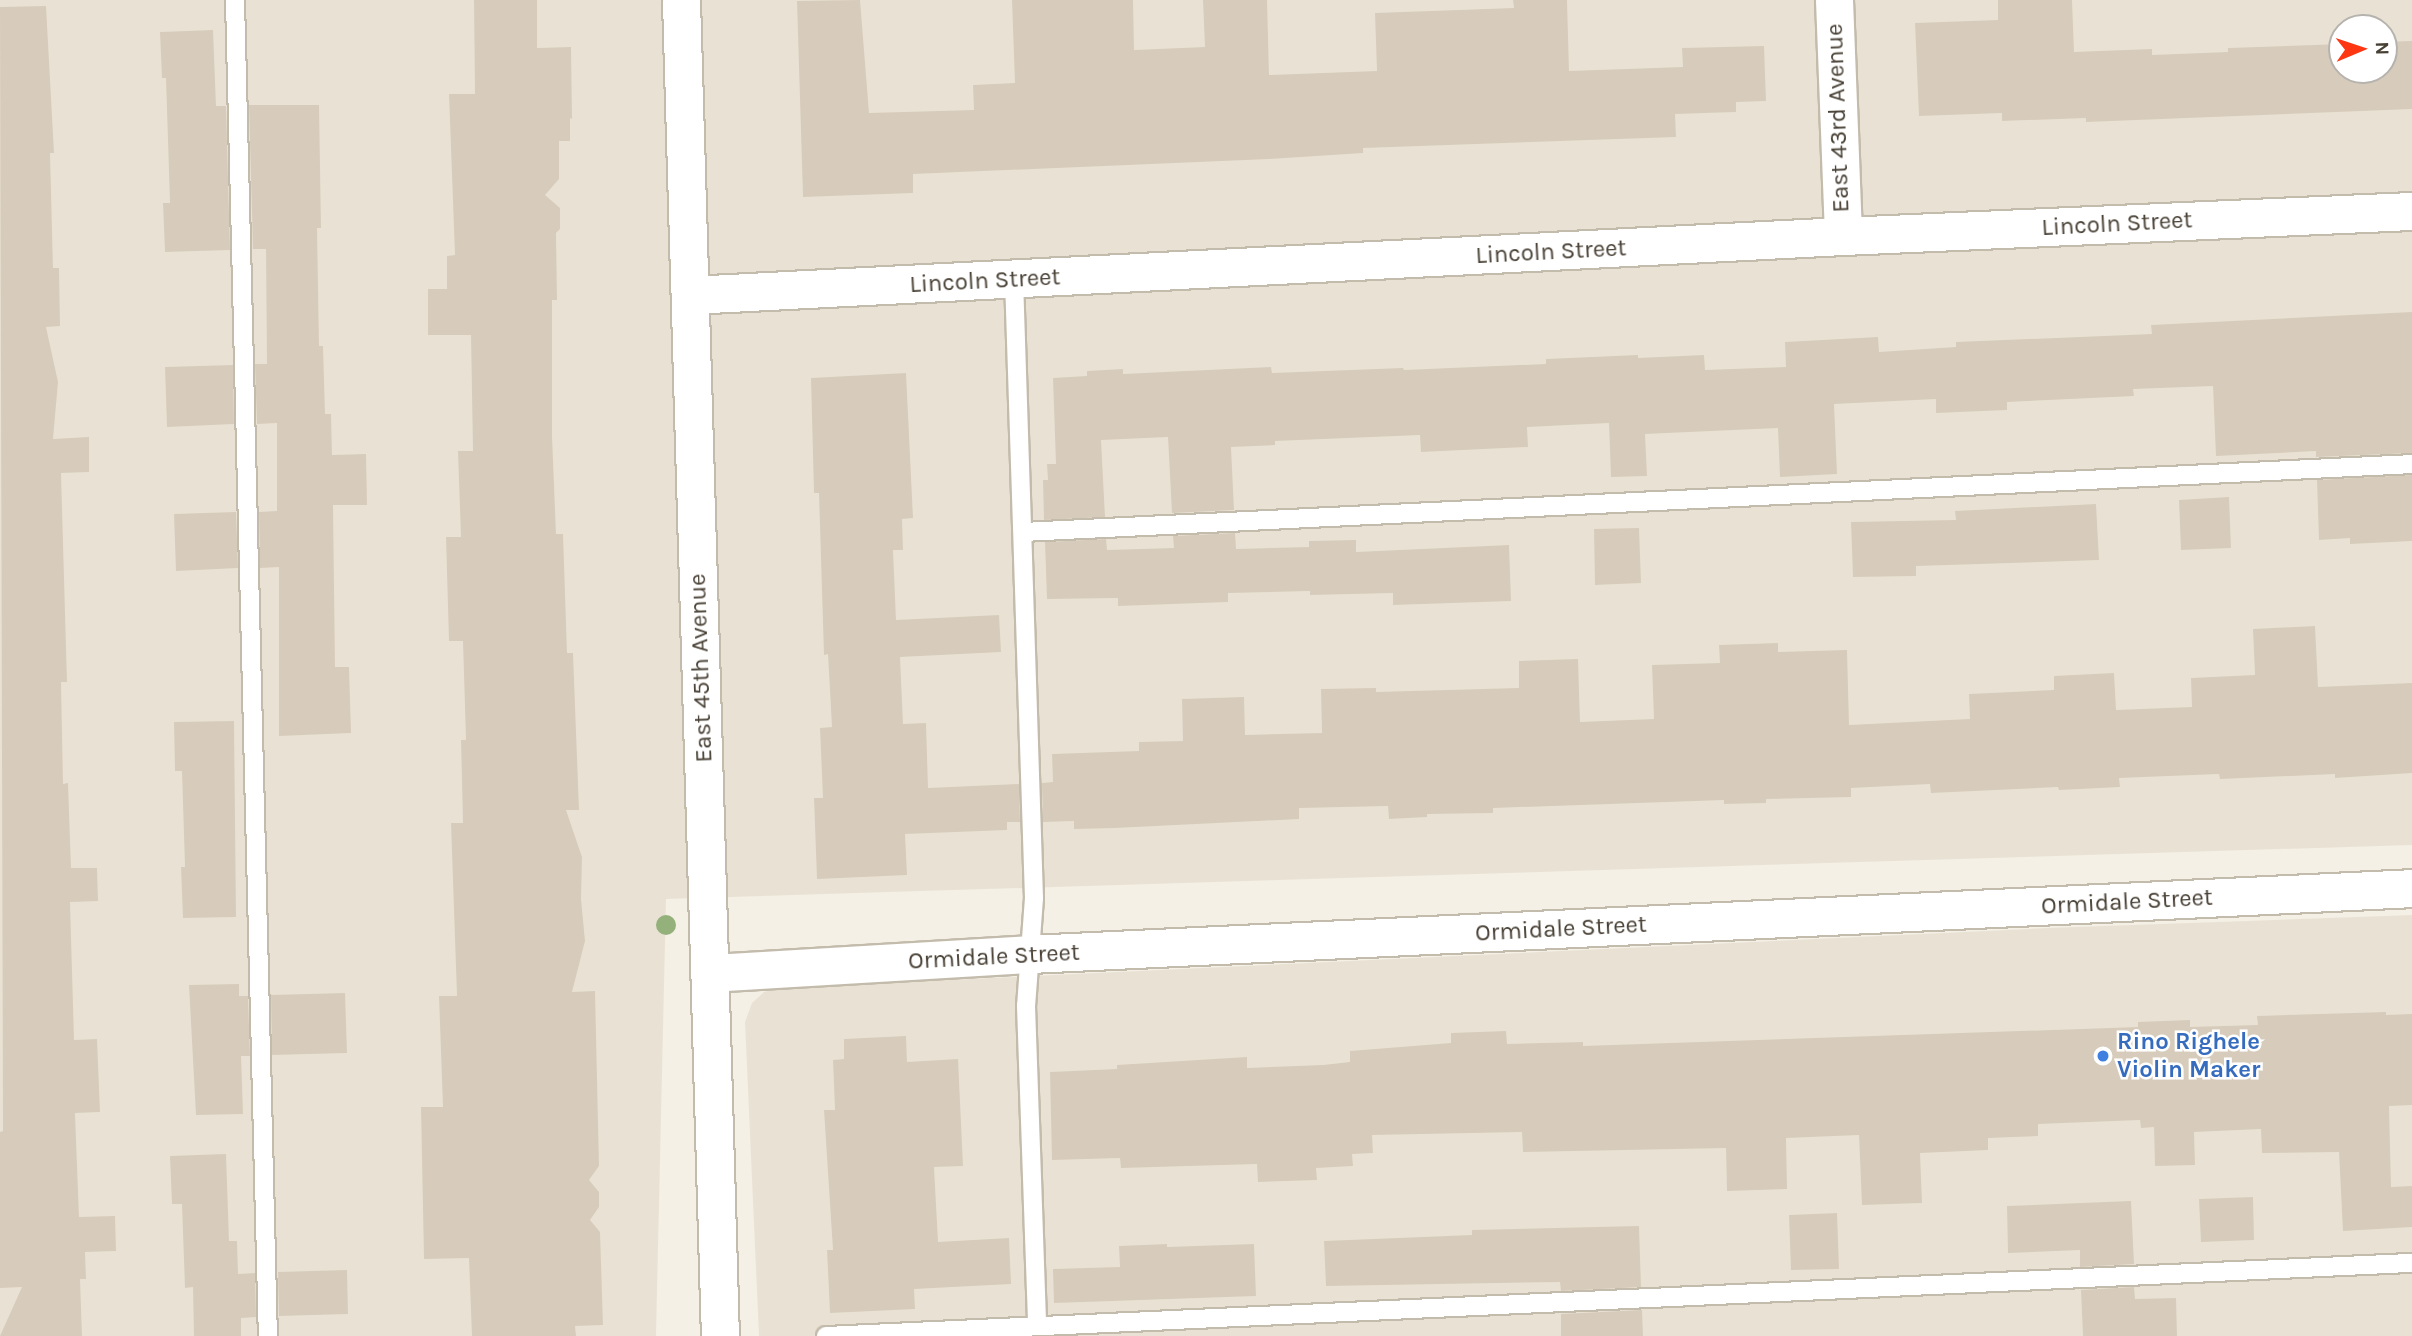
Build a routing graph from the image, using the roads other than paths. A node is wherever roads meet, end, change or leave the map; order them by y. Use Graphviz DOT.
graph roads {
  1 [pos="235,0"];
  2 [pos="681,0"];
  3 [pos="1834,0"];
  4 [pos="2412,211"];
  5 [pos="1843,236"];
  6 [pos="1014,279"];
  7 [pos="690,295"];
  8 [pos="2412,464"];
  9 [pos="1023,532"];
  10 [pos="2412,888"];
  11 [pos="1030,954"];
  12 [pos="710,973"];
  13 [pos="2412,1263"];
  14 [pos="1037,1325"];
  15 [pos="268,1336"];
  16 [pos="720,1336"];
  17 [pos="826,1336"];
  1 -- 15 [label="lane"];
  2 -- 7 [label="street, East 45th Avenue"];
  3 -- 5 [label="street, East 43rd Avenue"];
  4 -- 5 [label="street, Lincoln Street"];
  5 -- 6 [label="street, Lincoln Street"];
  6 -- 7 [label="street, Lincoln Street"];
  6 -- 9 [label="lane"];
  7 -- 12 [label="street, East 45th Avenue"];
  8 -- 9 [label="lane"];
  9 -- 11 [label="lane"];
  10 -- 11 [label="street, Ormidale Street"];
  11 -- 12 [label="street, Ormidale Street"];
  11 -- 14 [label="lane"];
  12 -- 16 [label="street, East 45th Avenue"];
  13 -- 14 [label="lane"];
  14 -- 17 [label="lane"];
}
